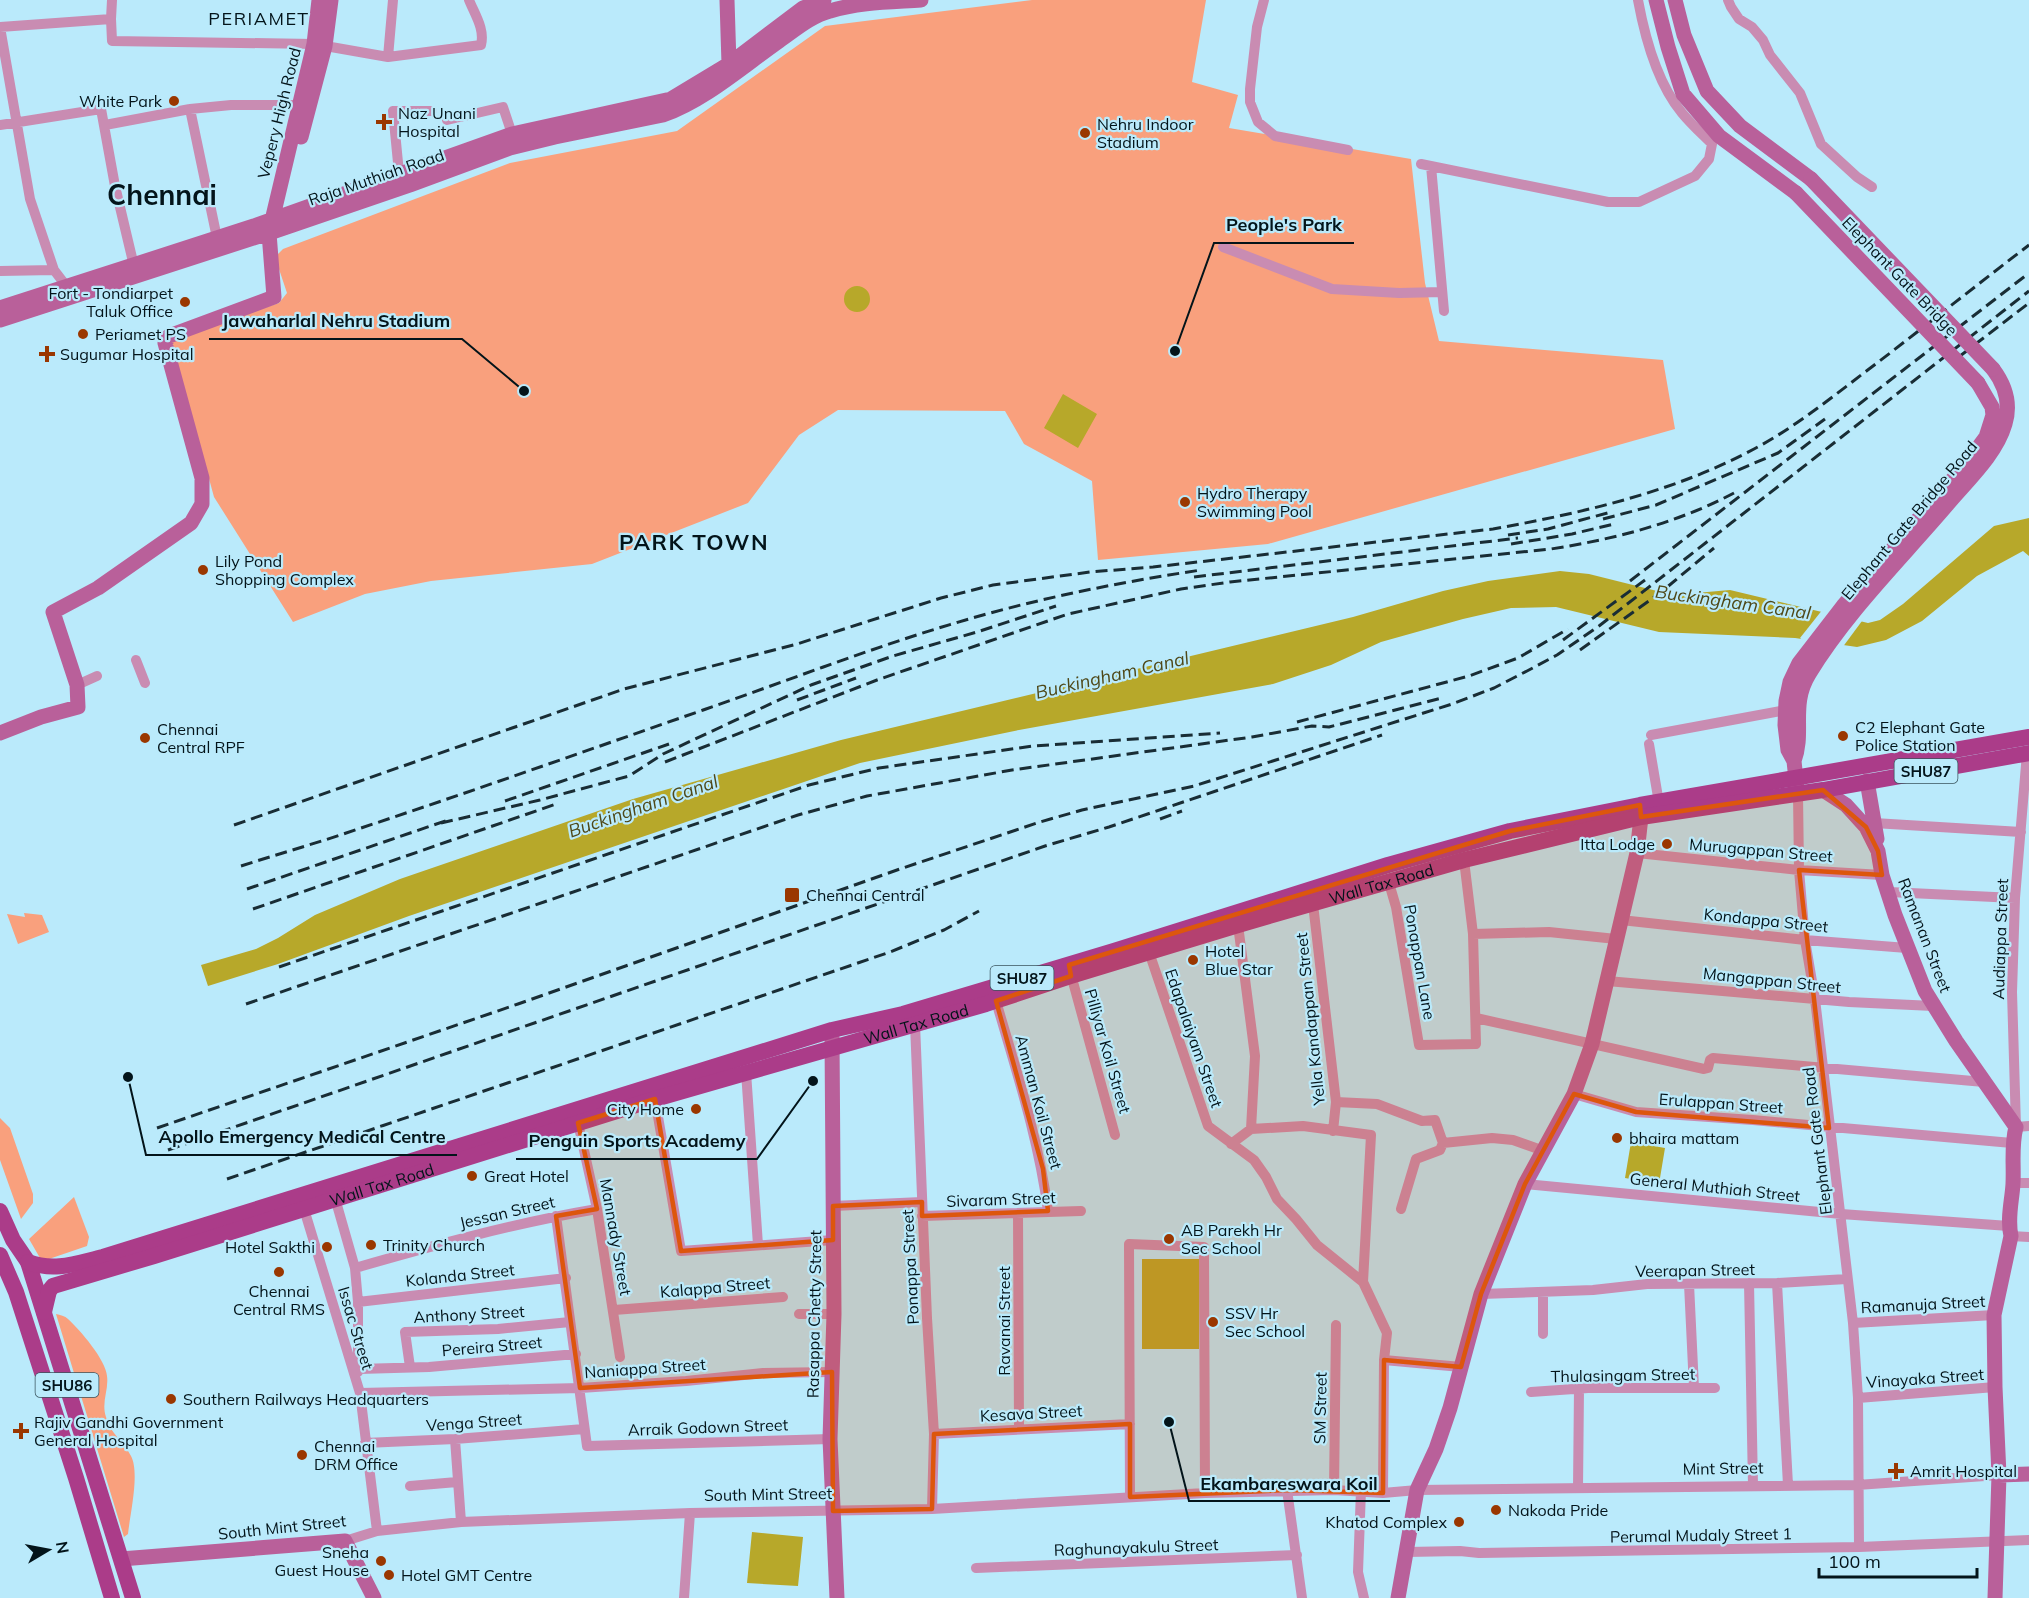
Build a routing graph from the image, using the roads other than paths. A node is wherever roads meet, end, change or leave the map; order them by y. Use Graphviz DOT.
graph roads {
  1 [pos="112,0"];
  2 [pos="319,0"];
  3 [pos="331,0"];
  4 [pos="393,0"];
  5 [pos="469,0"];
  6 [pos="727,0"];
  7 [pos="824,0"];
  8 [pos="921,0"];
  9 [pos="1264,0"];
  10 [pos="1638,0"];
  11 [pos="1656,0"];
  12 [pos="1676,0"];
  13 [pos="1728,0"];
  14 [pos="111,20"];
  15 [pos="0,27"];
  16 [pos="320,45"];
  17 [pos="388,57"];
  18 [pos="729,64"];
  19 [pos="674,104"];
  20 [pos="298,105"];
  21 [pos="190,109"];
  22 [pos="432,111"];
  23 [pos="447,120"];
  24 [pos="17,122"];
  25 [pos="105,124"];
  26 [pos="0,125"];
  27 [pos="512,134"];
  28 [pos="1348,150"];
  29 [pos="399,173"];
  30 [pos="1872,187"];
  31 [pos="274,224"];
  32 [pos="217,238"];
  33 [pos="1223,247"];
  34 [pos="134,266"];
  35 [pos="54,270"];
  36 [pos="0,271"];
  37 [pos="67,287"];
  38 [pos="1442,292"];
  39 [pos="0,308"];
  40 [pos="1444,311"];
  41 [pos="0,320"];
  42 [pos="1993,369"];
  43 [pos="1978,384"];
  44 [pos="1848,610"];
  45 [pos="1812,657"];
  46 [pos="136,660"];
  47 [pos="97,676"];
  48 [pos="145,684"];
  49 [pos="77,685"];
  50 [pos="1786,710"];
  51 [pos="0,733"];
  52 [pos="2029,748"];
  53 [pos="1796,778"];
  54 [pos="1867,781"];
  55 [pos="1823,790"];
  56 [pos="1659,802"];
  57 [pos="1640,811"];
  58 [pos="1874,823"];
  59 [pos="2021,832"];
  60 [pos="1878,850"];
  61 [pos="1637,853"];
  62 [pos="1464,860"];
  63 [pos="1799,870"];
  64 [pos="1882,875"];
  65 [pos="1389,883"];
  66 [pos="1889,892"];
  67 [pos="2015,898"];
  68 [pos="1313,904"];
  69 [pos="1621,920"];
  70 [pos="1238,925"];
  71 [pos="1473,934"];
  72 [pos="1616,939"];
  73 [pos="1805,940"];
  74 [pos="1907,948"];
  75 [pos="1149,952"];
  76 [pos="1070,970"];
  77 [pos="1607,981"];
  78 [pos="1815,999"];
  79 [pos="996,1001"];
  80 [pos="1933,1006"];
  81 [pos="1476,1018"];
  82 [pos="915,1024"];
  83 [pos="832,1030"];
  84 [pos="1592,1044"];
  85 [pos="832,1049"];
  86 [pos="1823,1068"];
  87 [pos="746,1072"];
  88 [pos="1984,1082"];
  89 [pos="1574,1094"];
  90 [pos="655,1099"];
  91 [pos="1336,1102"];
  92 [pos="578,1123"];
  93 [pos="2022,1127"];
  94 [pos="1829,1128"];
  95 [pos="1251,1129"];
  96 [pos="1333,1131"];
  97 [pos="1115,1135"];
  98 [pos="1443,1143"];
  99 [pos="2012,1143"];
  100 [pos="1231,1144"];
  101 [pos="1544,1151"];
  102 [pos="2013,1183"];
  103 [pos="2029,1183"];
  104 [pos="1525,1184"];
  105 [pos="335,1198"];
  106 [pos="922,1202"];
  107 [pos="833,1206"];
  108 [pos="304,1209"];
  109 [pos="597,1209"];
  110 [pos="1401,1209"];
  111 [pos="0,1211"];
  112 [pos="1048,1211"];
  113 [pos="1081,1211"];
  114 [pos="1018,1213"];
  115 [pos="1841,1214"];
  116 [pos="556,1216"];
  117 [pos="922,1216"];
  118 [pos="2010,1231"];
  119 [pos="2029,1237"];
  120 [pos="833,1240"];
  121 [pos="758,1245"];
  122 [pos="0,1255"];
  123 [pos="28,1262"];
  124 [pos="355,1268"];
  125 [pos="566,1278"];
  126 [pos="1847,1279"];
  127 [pos="1363,1282"];
  128 [pos="1749,1283"];
  129 [pos="1777,1283"];
  130 [pos="1689,1284"];
  131 [pos="1543,1292"];
  132 [pos="1481,1294"];
  133 [pos="783,1297"];
  134 [pos="358,1302"];
  135 [pos="614,1310"];
  136 [pos="44,1312"];
  137 [pos="799,1314"];
  138 [pos="834,1314"];
  139 [pos="1994,1316"];
  140 [pos="570,1323"];
  141 [pos="1853,1323"];
  142 [pos="1336,1325"];
  143 [pos="1543,1334"];
  144 [pos="576,1354"];
  145 [pos="620,1357"];
  146 [pos="1384,1360"];
  147 [pos="410,1366"];
  148 [pos="1461,1367"];
  149 [pos="832,1372"];
  150 [pos="357,1374"];
  151 [pos="580,1388"];
  152 [pos="1694,1388"];
  153 [pos="1716,1388"];
  154 [pos="1995,1388"];
  155 [pos="1579,1389"];
  156 [pos="1531,1392"];
  157 [pos="360,1393"];
  158 [pos="1858,1398"];
  159 [pos="1130,1424"];
  160 [pos="1019,1428"];
  161 [pos="584,1429"];
  162 [pos="934,1434"];
  163 [pos="455,1439"];
  164 [pos="830,1439"];
  165 [pos="365,1443"];
  166 [pos="2029,1474"];
  167 [pos="1999,1475"];
  168 [pos="457,1482"];
  169 [pos="1788,1485"];
  170 [pos="1857,1485"];
  171 [pos="410,1486"];
  172 [pos="1753,1486"];
  173 [pos="1578,1488"];
  174 [pos="1334,1490"];
  175 [pos="1361,1490"];
  176 [pos="1417,1490"];
  177 [pos="1287,1491"];
  178 [pos="1205,1493"];
  179 [pos="1383,1493"];
  180 [pos="1130,1497"];
  181 [pos="932,1509"];
  182 [pos="833,1511"];
  183 [pos="690,1513"];
  184 [pos="461,1522"];
  185 [pos="377,1531"];
  186 [pos="2029,1540"];
  187 [pos="345,1541"];
  188 [pos="1995,1542"];
  189 [pos="1858,1547"];
  190 [pos="1407,1552"];
  191 [pos="1297,1555"];
  192 [pos="121,1559"];
  193 [pos="976,1568"];
  194 [pos="112,1598"];
  195 [pos="133,1598"];
  196 [pos="374,1598"];
  197 [pos="684,1598"];
  198 [pos="837,1598"];
  199 [pos="1302,1598"];
  200 [pos="1364,1598"];
  201 [pos="1398,1598"];
  202 [pos="1995,1598"];
  1 -- 14 [label="street"];
  2 -- 16 [label="main road, Vepery High Road"];
  3 -- 16 [label="main road, Vepery High Road"];
  4 -- 17 [label="street"];
  5 -- 17 [label="street"];
  6 -- 18 [label="main road"];
  7 -- 18 [label="main road, Raja Muthiah Road"];
  8 -- 19 [label="main road, Raja Muthiah Road"];
  9 -- 28 [label="street"];
  10 -- 38 [label="street"];
  11 -- 43 [label="main road, Elephant Gate Bridge, bridge"];
  12 -- 42 [label="main road, Elephant Gate Bridge, bridge"];
  13 -- 30 [label="street"];
  14 -- 15 [label="street"];
  14 -- 16 [label="street"];
  15 -- 24 [label="street"];
  16 -- 17 [label="street"];
  16 -- 20 [label="main road, Vepery High Road"];
  16 -- 31 [label="main road, Vepery High Road"];
  18 -- 19 [label="main road, Raja Muthiah Road"];
  19 -- 27 [label="main road, Raja Muthiah Road"];
  19 -- 31 [label="main road, Raja Muthiah Road"];
  20 -- 21 [label="street"];
  20 -- 31 [label="main road, Vepery High Road"];
  21 -- 25 [label="street"];
  21 -- 32 [label="street"];
  22 -- 29 [label="street"];
  23 -- 27 [label="street"];
  24 -- 25 [label="street"];
  24 -- 26 [label="street"];
  24 -- 35 [label="street"];
  25 -- 34 [label="street"];
  27 -- 29 [label="main road, Raja Muthiah Road"];
  29 -- 31 [label="main road, Raja Muthiah Road"];
  31 -- 32 [label="main road, Raja Muthiah Road"];
  31 -- 41 [label="main road, Raja Muthiah Road"];
  31 -- 49 [label="main road"];
  32 -- 34 [label="main road, Raja Muthiah Road"];
  33 -- 38 [label="street"];
  34 -- 37 [label="main road, Raja Muthiah Road"];
  35 -- 36 [label="street"];
  35 -- 37 [label="street"];
  37 -- 39 [label="main road, Raja Muthiah Road"];
  38 -- 40 [label="street"];
  42 -- 44 [label="main road, Elephant Gate Bridge Road"];
  43 -- 44 [label="main road, Elephant Gate Bridge Road"];
  44 -- 45 [label="main road, Elephant Gate Bridge Road"];
  45 -- 50 [label="main road"];
  45 -- 53 [label="main road"];
  46 -- 48 [label="street"];
  47 -- 49 [label="street"];
  49 -- 51 [label="main road"];
  50 -- 53 [label="main road"];
  50 -- 56 [label="street"];
  52 -- 53 [label="main road, Wall Tax Road / SHU87"];
  52 -- 54 [label="main road, Wall Tax Road / SHU87"];
  52 -- 59 [label="street, Audiappa Street"];
  53 -- 55 [label="main road, Wall Tax Road / SHU87"];
  53 -- 56 [label="main road, Wall Tax Road / SHU87"];
  53 -- 57 [label="main road, Wall Tax Road / SHU87"];
  53 -- 63 [label="street, Elephant Gate Road"];
  54 -- 55 [label="main road, Wall Tax Road / SHU87"];
  54 -- 58 [label="main road"];
  55 -- 60 [label="main road, Ramanan Street"];
  56 -- 57 [label="main road, Wall Tax Road / SHU87"];
  57 -- 61 [label="main road"];
  57 -- 62 [label="main road, Wall Tax Road / SHU87"];
  57 -- 76 [label="main road, Wall Tax Road / SHU87"];
  58 -- 59 [label="street"];
  58 -- 60 [label="main road"];
  59 -- 67 [label="street, Audiappa Street"];
  60 -- 64 [label="main road, Ramanan Street"];
  61 -- 63 [label="street, Murugappan Street"];
  61 -- 69 [label="main road"];
  62 -- 65 [label="main road, Wall Tax Road / SHU87"];
  62 -- 71 [label="street"];
  63 -- 64 [label="street, Murugappan Street"];
  63 -- 73 [label="street, Elephant Gate Road"];
  64 -- 66 [label="main road, Ramanan Street"];
  65 -- 68 [label="main road, Wall Tax Road / SHU87"];
  65 -- 81 [label="street, Ponappan Lane"];
  66 -- 67 [label="street"];
  66 -- 74 [label="main road, Ramanan Street"];
  67 -- 93 [label="street, Audiappa Street"];
  68 -- 70 [label="main road, Wall Tax Road / SHU87"];
  68 -- 91 [label="street, Yella Kandappan Street"];
  69 -- 72 [label="main road"];
  69 -- 73 [label="street, Kondappa Street"];
  70 -- 75 [label="main road, Wall Tax Road / SHU87"];
  70 -- 95 [label="street"];
  71 -- 72 [label="street"];
  71 -- 81 [label="street"];
  72 -- 77 [label="main road"];
  73 -- 74 [label="street, Kondappa Street"];
  73 -- 78 [label="street, Elephant Gate Road"];
  74 -- 80 [label="main road, Ramanan Street"];
  75 -- 76 [label="main road, Wall Tax Road / SHU87"];
  75 -- 100 [label="street, Edapalaiyam Street"];
  76 -- 79 [label="main road, Wall Tax Road / SHU87"];
  76 -- 83 [label="main road, Wall Tax Road / SHU87"];
  76 -- 97 [label="street, Pilliyar Koil Street"];
  77 -- 78 [label="street, Mangappan Street"];
  77 -- 84 [label="main road"];
  78 -- 80 [label="street, Mangappan Street"];
  78 -- 86 [label="street, Elephant Gate Road"];
  79 -- 82 [label="main road, Wall Tax Road / SHU87"];
  79 -- 112 [label="street, Amman Koil Street"];
  80 -- 88 [label="main road, Ramanan Street"];
  81 -- 84 [label="street"];
  82 -- 85 [label="main road, Wall Tax Road / SHU87"];
  82 -- 106 [label="street, Ponappa Street"];
  83 -- 85 [label="main road, Rasappa Chetty Street"];
  83 -- 123 [label="main road, Wall Tax Road / SHU87"];
  84 -- 86 [label="street"];
  84 -- 89 [label="main road"];
  85 -- 87 [label="main road, Wall Tax Road / SHU87"];
  85 -- 107 [label="main road, Rasappa Chetty Street"];
  86 -- 88 [label="street"];
  86 -- 94 [label="street, Elephant Gate Road"];
  87 -- 90 [label="main road, Wall Tax Road / SHU87"];
  87 -- 121 [label="street"];
  88 -- 93 [label="main road, Ramanan Street"];
  89 -- 94 [label="street, Erulappan Street"];
  89 -- 101 [label="main road"];
  90 -- 92 [label="main road, Wall Tax Road / SHU87"];
  90 -- 121 [label="street"];
  91 -- 96 [label="street, Yella Kandappan Street"];
  91 -- 98 [label="street"];
  92 -- 105 [label="main road, Wall Tax Road / SHU87"];
  92 -- 109 [label="street, Mannady Street"];
  93 -- 99 [label="main road"];
  94 -- 99 [label="street, Erulappan Street"];
  94 -- 115 [label="street, Elephant Gate Road"];
  95 -- 96 [label="street"];
  95 -- 100 [label="street"];
  96 -- 127 [label="street"];
  98 -- 101 [label="street"];
  98 -- 110 [label="street"];
  99 -- 102 [label="main road"];
  100 -- 127 [label="street, Edapalaiyam Street"];
  101 -- 104 [label="main road"];
  102 -- 103 [label="street"];
  102 -- 118 [label="main road"];
  104 -- 115 [label="street, General Muthiah Street"];
  104 -- 132 [label="main road"];
  105 -- 108 [label="main road, Wall Tax Road / SHU87"];
  105 -- 124 [label="street"];
  106 -- 107 [label="street"];
  106 -- 117 [label="street, Ponappa Street"];
  107 -- 120 [label="main road, Rasappa Chetty Street"];
  108 -- 136 [label="main road, Wall Tax Road / SHU87"];
  108 -- 150 [label="street, Issac Street"];
  109 -- 116 [label="street, Jessan Street"];
  109 -- 135 [label="street, Mannady Street"];
  111 -- 123 [label="main road, SHU86"];
  112 -- 113 [label="street, Sivaram Street"];
  112 -- 114 [label="street, Sivaram Street"];
  114 -- 117 [label="street, Sivaram Street"];
  114 -- 160 [label="street, Ravanai Street"];
  115 -- 118 [label="street, General Muthiah Street"];
  115 -- 126 [label="street, Elephant Gate Road"];
  116 -- 124 [label="street, Jessan Street"];
  116 -- 125 [label="street"];
  117 -- 162 [label="street, Ponappa Street"];
  118 -- 119 [label="street, General Muthiah Street"];
  118 -- 139 [label="main road"];
  120 -- 121 [label="street"];
  120 -- 138 [label="main road, Rasappa Chetty Street"];
  122 -- 194 [label="main road, SHU86"];
  123 -- 136 [label="main road, SHU86"];
  124 -- 134 [label="street"];
  125 -- 134 [label="street, Kolanda Street"];
  125 -- 140 [label="street"];
  126 -- 129 [label="street, Veerapan Street"];
  126 -- 141 [label="street, Elephant Gate Road"];
  127 -- 146 [label="street"];
  128 -- 129 [label="street, Veerapan Street"];
  128 -- 130 [label="street, Veerapan Street"];
  128 -- 172 [label="street"];
  129 -- 169 [label="street"];
  130 -- 131 [label="street, Veerapan Street"];
  130 -- 152 [label="street"];
  131 -- 132 [label="street, Veerapan Street"];
  131 -- 143 [label="street"];
  132 -- 148 [label="main road"];
  133 -- 135 [label="street, Kalappa Street"];
  134 -- 150 [label="street"];
  135 -- 145 [label="street, Mannady Street"];
  136 -- 192 [label="main road, SHU86"];
  137 -- 138 [label="street"];
  138 -- 149 [label="main road, Rasappa Chetty Street"];
  139 -- 141 [label="street, Ramanuja Street"];
  139 -- 154 [label="main road"];
  140 -- 144 [label="street"];
  140 -- 147 [label="street, Anthony Street"];
  141 -- 158 [label="street, Elephant Gate Road"];
  142 -- 174 [label="street, SM Street"];
  144 -- 147 [label="street, Pereira Street"];
  144 -- 151 [label="street"];
  146 -- 148 [label="street"];
  146 -- 179 [label="street"];
  147 -- 150 [label="street, Pereira Street"];
  148 -- 176 [label="main road"];
  149 -- 151 [label="street, Naniappa Street"];
  149 -- 164 [label="main road, Rasappa Chetty Street"];
  150 -- 157 [label="street, Issac Street"];
  151 -- 157 [label="street, Naniappa Street"];
  151 -- 161 [label="street"];
  152 -- 153 [label="street, Thulasingam Street"];
  152 -- 155 [label="street, Thulasingam Street"];
  154 -- 158 [label="street, Vinayaka Street"];
  154 -- 167 [label="main road"];
  155 -- 156 [label="street, Thulasingam Street"];
  155 -- 173 [label="street"];
  157 -- 165 [label="street, Issac Street"];
  158 -- 170 [label="street, Elephant Gate Road"];
  159 -- 160 [label="street, Kesava Street"];
  159 -- 178 [label="street"];
  159 -- 180 [label="street"];
  160 -- 162 [label="street, Kesava Street"];
  161 -- 163 [label="street, Venga Street"];
  161 -- 164 [label="street, Arraik Godown Street"];
  162 -- 181 [label="street, Ponappa Street"];
  163 -- 165 [label="street, Venga Street"];
  163 -- 168 [label="street"];
  164 -- 182 [label="main road, Rasappa Chetty Street"];
  165 -- 185 [label="street, Issac Street"];
  166 -- 167 [label="main road, Mint Street"];
  167 -- 170 [label="street, Mint Street"];
  167 -- 188 [label="main road"];
  168 -- 171 [label="street"];
  168 -- 184 [label="street"];
  169 -- 170 [label="street, Mint Street"];
  169 -- 172 [label="street, Mint Street"];
  170 -- 189 [label="street, Elephant Gate Road"];
  172 -- 173 [label="street, Mint Street"];
  173 -- 176 [label="street, Mint Street"];
  174 -- 175 [label="street, South Mint Street"];
  174 -- 177 [label="street, South Mint Street"];
  175 -- 179 [label="street, South Mint Street"];
  175 -- 200 [label="street"];
  176 -- 179 [label="street, South Mint Street"];
  176 -- 190 [label="main road"];
  177 -- 178 [label="street, South Mint Street"];
  177 -- 191 [label="street"];
  178 -- 180 [label="street, South Mint Street"];
  180 -- 181 [label="street, South Mint Street"];
  181 -- 182 [label="street, South Mint Street"];
  182 -- 183 [label="street, South Mint Street"];
  182 -- 198 [label="main road, Rasappa Chetty Street"];
  183 -- 184 [label="street, South Mint Street"];
  183 -- 197 [label="street"];
  184 -- 185 [label="street, South Mint Street"];
  185 -- 187 [label="street, South Mint Street"];
  186 -- 188 [label="street, Perumal Mudaly Street 1"];
  187 -- 192 [label="main road, South Mint Street"];
  187 -- 196 [label="main road"];
  188 -- 189 [label="street, Perumal Mudaly Street 1"];
  188 -- 202 [label="main road"];
  189 -- 190 [label="street, Perumal Mudaly Street 1"];
  190 -- 201 [label="main road"];
  191 -- 193 [label="street, Raghunayakulu Street"];
  191 -- 199 [label="street"];
  192 -- 195 [label="main road, SHU86"];
}
